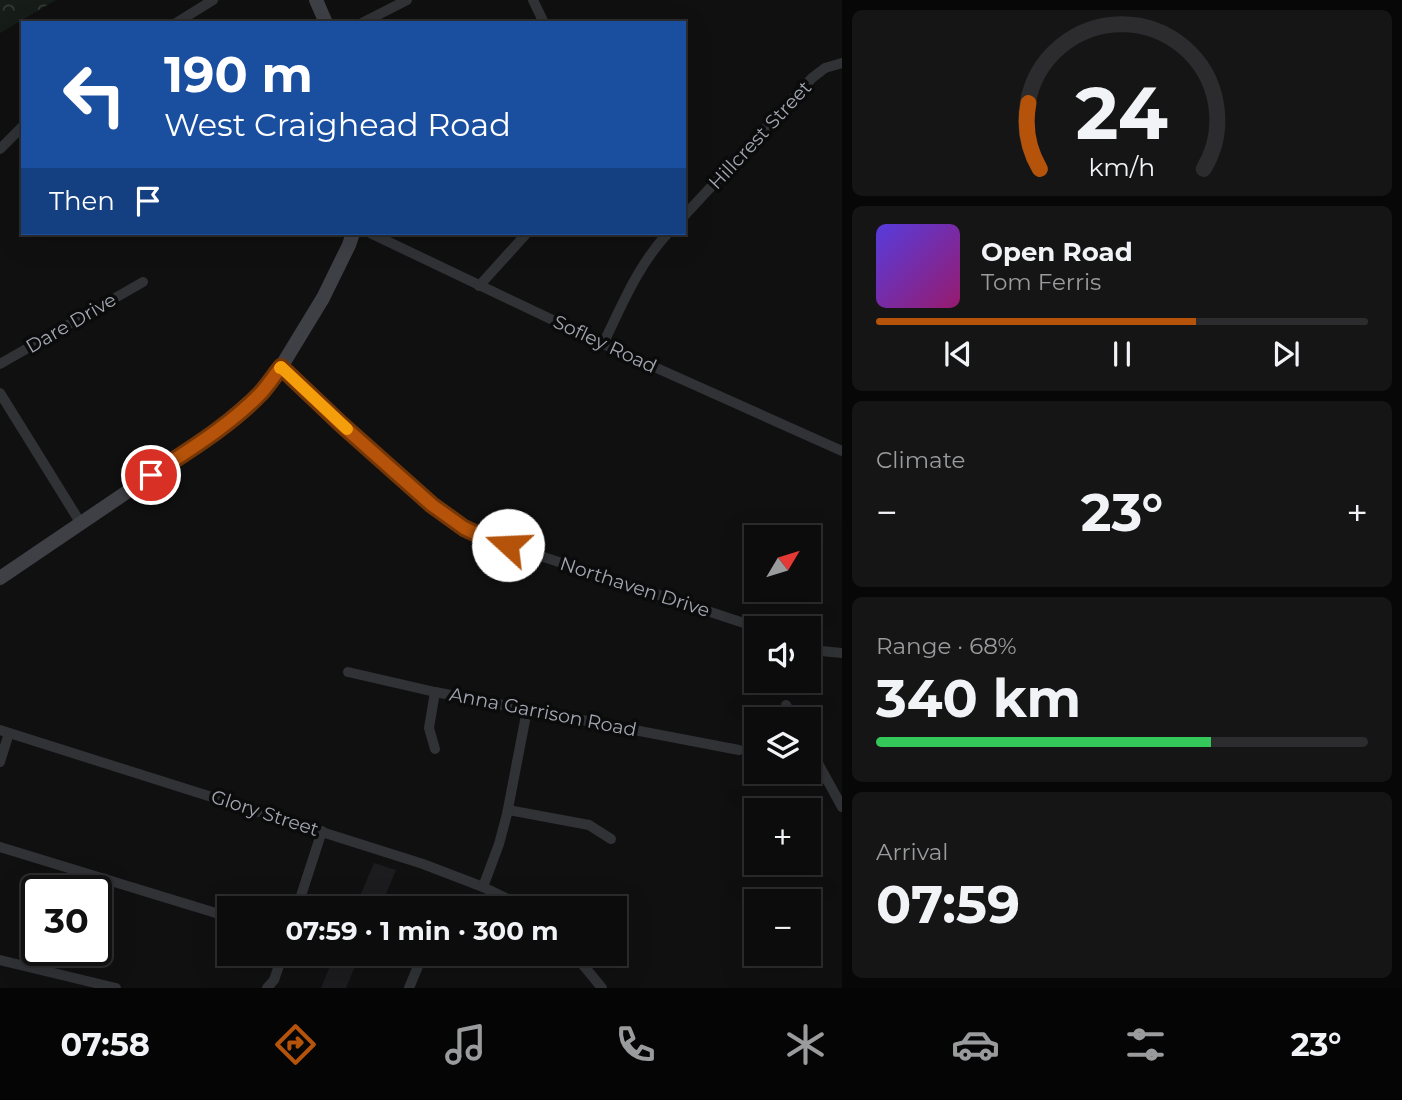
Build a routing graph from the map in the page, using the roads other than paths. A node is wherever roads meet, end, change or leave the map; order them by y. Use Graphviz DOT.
graph roads {
  1 [pos="212,0"];
  2 [pos="316,0"];
  3 [pos="407,0"];
  4 [pos="533,0"];
  5 [pos="179,21"];
  6 [pos="325,21"];
  7 [pos="366,21"];
  8 [pos="543,21"];
  9 [pos="842,63"];
  10 [pos="21,128"];
  11 [pos="0,149"];
  12 [pos="686,213"];
  13 [pos="352,235"];
  14 [pos="374,235"];
  15 [pos="525,235"];
  16 [pos="666,235"];
  17 [pos="143,282"];
  18 [pos="479,286"];
  19 [pos="603,344"];
  20 [pos="0,364"];
  21 [pos="281,367"];
  22 [pos="0,393"];
  23 [pos="842,451"];
  24 [pos="80,522"];
  25 [pos="0,578"];
  26 [pos="744,623"];
  27 [pos="821,650"];
  28 [pos="842,653"];
  29 [pos="348,673"];
  30 [pos="435,692"];
  31 [pos="527,710"];
  32 [pos="5,731"];
  33 [pos="435,749"];
  34 [pos="738,750"];
  35 [pos="0,762"];
  36 [pos="821,769"];
  37 [pos="842,807"];
  38 [pos="508,810"];
  39 [pos="322,831"];
  40 [pos="611,839"];
  41 [pos="0,847"];
  42 [pos="483,887"];
  43 [pos="301,896"];
  44 [pos="501,896"];
  45 [pos="217,913"];
  46 [pos="0,960"];
  47 [pos="279,966"];
  48 [pos="418,966"];
  49 [pos="584,966"];
  50 [pos="116,988"];
  51 [pos="267,988"];
  52 [pos="409,988"];
  53 [pos="602,988"];
  1 -- 5 [label="street"];
  2 -- 6 [label="street"];
  3 -- 7 [label="street"];
  4 -- 8 [label="street"];
  9 -- 12 [label="street, Hillcrest Street"];
  10 -- 11 [label="street"];
  13 -- 21 [label="street"];
  14 -- 18 [label="street, Sofley Road"];
  15 -- 18 [label="street"];
  16 -- 19 [label="street"];
  17 -- 20 [label="street, Dare Drive"];
  18 -- 19 [label="street, Sofley Road"];
  19 -- 23 [label="street, Sofley Road"];
  21 -- 24 [label="street"];
  21 -- 26 [label="street, Northaven Drive"];
  22 -- 24 [label="street"];
  24 -- 25 [label="street"];
  27 -- 28 [label="street"];
  29 -- 30 [label="street, Anna Garrison Road"];
  30 -- 31 [label="street, Anna Garrison Road"];
  30 -- 33 [label="street"];
  31 -- 34 [label="street, Anna Garrison Road"];
  31 -- 38 [label="street"];
  32 -- 35 [label="street"];
  32 -- 39 [label="street, Glory Street"];
  36 -- 37 [label="street"];
  38 -- 40 [label="street"];
  38 -- 42 [label="street"];
  39 -- 42 [label="street, Glory Street"];
  39 -- 43 [label="street"];
  41 -- 45 [label="street"];
  42 -- 44 [label="street, Glory Street"];
  46 -- 50 [label="street"];
  47 -- 51 [label="street"];
  48 -- 52 [label="street"];
  49 -- 53 [label="street"];
}
